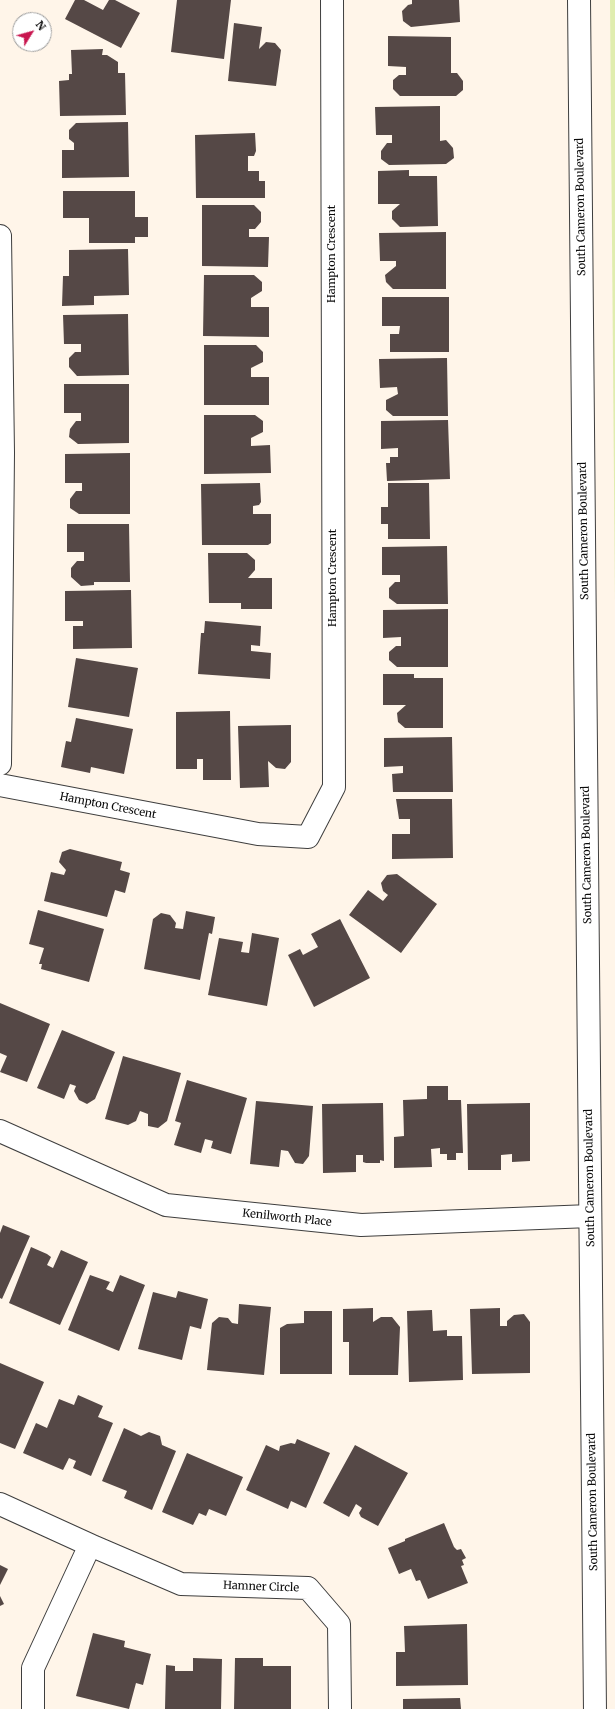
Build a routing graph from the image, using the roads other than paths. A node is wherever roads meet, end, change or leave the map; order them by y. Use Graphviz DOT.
graph roads {
  1 [pos="332,0"];
  2 [pos="579,0"];
  3 [pos="0,236"];
  4 [pos="2,453"];
  5 [pos="0,764"];
  6 [pos="0,785"];
  7 [pos="0,1131"];
  8 [pos="590,1216"];
  9 [pos="0,1504"];
  10 [pos="90,1545"];
  11 [pos="33,1709"];
  12 [pos="340,1709"];
  13 [pos="595,1709"];
  1 -- 6 [label="street, Hampton Crescent"];
  2 -- 8 [label="street, South Cameron Boulevard"];
  3 -- 4 [label="street"];
  4 -- 5 [label="street"];
  7 -- 8 [label="street, Kenilworth Place"];
  8 -- 13 [label="street, South Cameron Boulevard"];
  9 -- 10 [label="street, Hamner Circle"];
  10 -- 11 [label="street"];
  10 -- 12 [label="street, Hamner Circle"];
}
